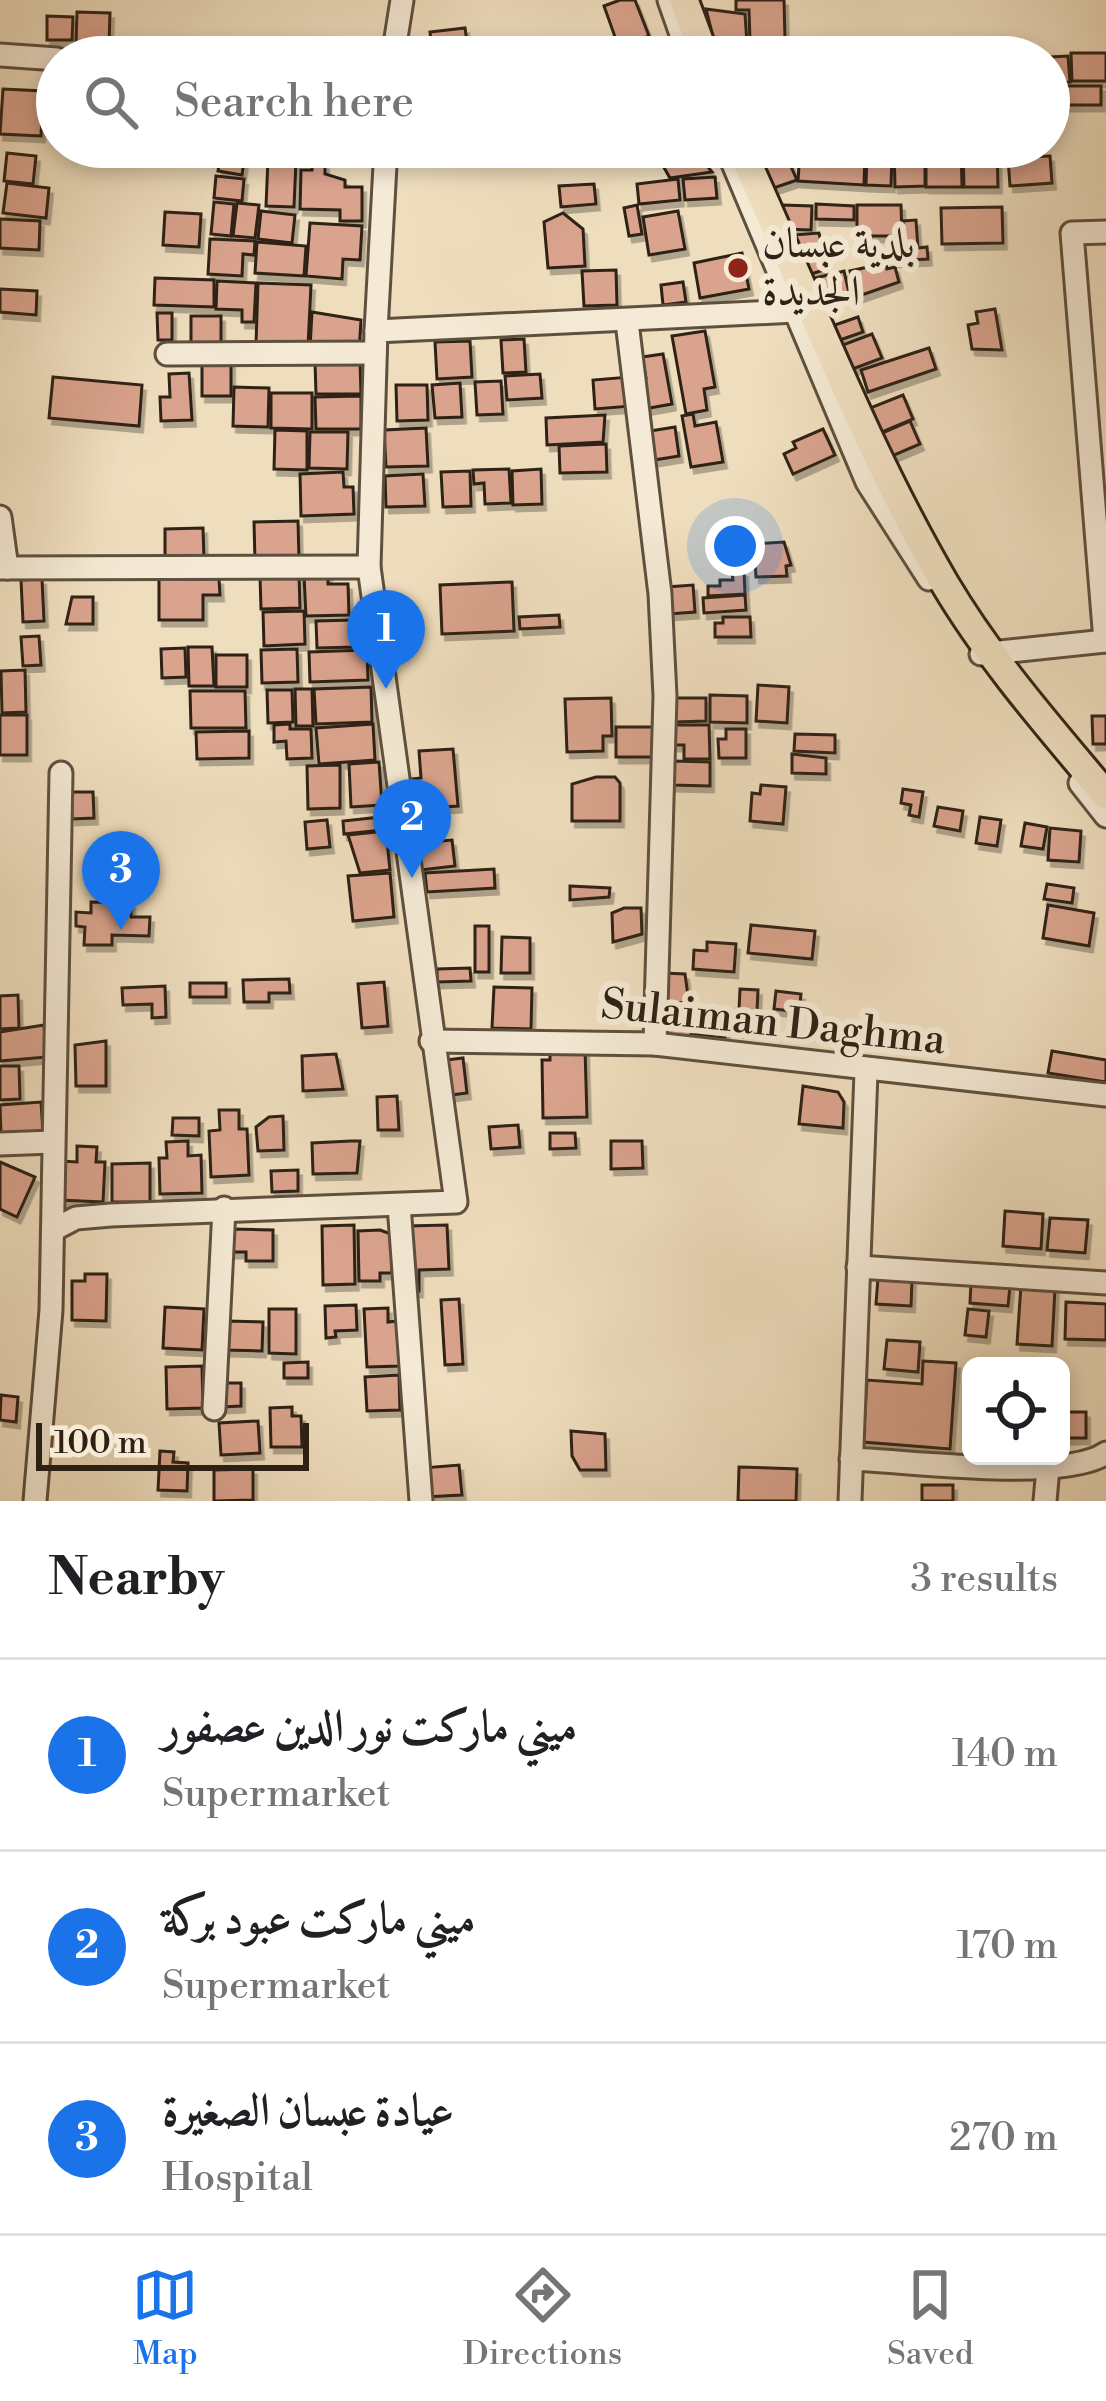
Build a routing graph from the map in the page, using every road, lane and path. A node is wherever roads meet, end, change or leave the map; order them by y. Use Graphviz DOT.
graph roads {
  1 [pos="402,0"];
  2 [pos="669,0"];
  3 [pos="684,0"];
  4 [pos="396,36"];
  5 [pos="682,36"];
  6 [pos="698,36"];
  7 [pos="0,55"];
  8 [pos="36,58"];
  9 [pos="385,168"];
  10 [pos="735,168"];
  11 [pos="749,168"];
  12 [pos="1106,232"];
  13 [pos="796,311"];
  14 [pos="627,322"];
  15 [pos="376,342"];
  16 [pos="167,354"];
  17 [pos="1100,464"];
  18 [pos="0,518"];
  19 [pos="369,567"];
  20 [pos="4,568"];
  21 [pos="1106,641"];
  22 [pos="987,654"];
  23 [pos="61,773"];
  24 [pos="1106,794"];
  25 [pos="1106,816"];
  26 [pos="431,1042"];
  27 [pos="655,1044"];
  28 [pos="866,1072"];
  29 [pos="1106,1094"];
  30 [pos="53,1142"];
  31 [pos="0,1144"];
  32 [pos="399,1205"];
  33 [pos="224,1208"];
  34 [pos="53,1230"];
  35 [pos="857,1267"];
  36 [pos="1106,1282"];
  37 [pos="214,1408"];
  38 [pos="1106,1453"];
  39 [pos="850,1459"];
  40 [pos="1048,1468"];
  41 [pos="35,1501"];
  42 [pos="421,1501"];
  43 [pos="850,1501"];
  44 [pos="1046,1501"];
  1 -- 4 [label="street"];
  2 -- 5 [label="street"];
  3 -- 6 [label="main road"];
  7 -- 8 [label="street"];
  9 -- 15 [label="street"];
  10 -- 13 [label="street"];
  11 -- 22 [label="main road"];
  12 -- 17 [label="street"];
  13 -- 14 [label="street"];
  13 -- 22 [label="street"];
  14 -- 15 [label="street"];
  14 -- 27 [label="street"];
  15 -- 16 [label="street"];
  15 -- 19 [label="street"];
  17 -- 21 [label="street"];
  18 -- 20 [label="street"];
  19 -- 20 [label="street"];
  19 -- 26 [label="street"];
  21 -- 22 [label="street"];
  22 -- 24 [label="main road"];
  22 -- 25 [label="street"];
  23 -- 30 [label="street"];
  26 -- 27 [label="street, Sulaiman Daghma"];
  26 -- 32 [label="street"];
  27 -- 28 [label="street, Sulaiman Daghma"];
  28 -- 29 [label="street, Sulaiman Daghma"];
  28 -- 35 [label="street"];
  30 -- 31 [label="street"];
  30 -- 34 [label="street"];
  32 -- 33 [label="street"];
  32 -- 42 [label="street"];
  33 -- 34 [label="street"];
  33 -- 37 [label="street"];
  34 -- 41 [label="street"];
  35 -- 36 [label="street"];
  35 -- 39 [label="street"];
  38 -- 40 [label="street"];
  39 -- 40 [label="street"];
  39 -- 43 [label="street"];
  40 -- 44 [label="street"];
}
